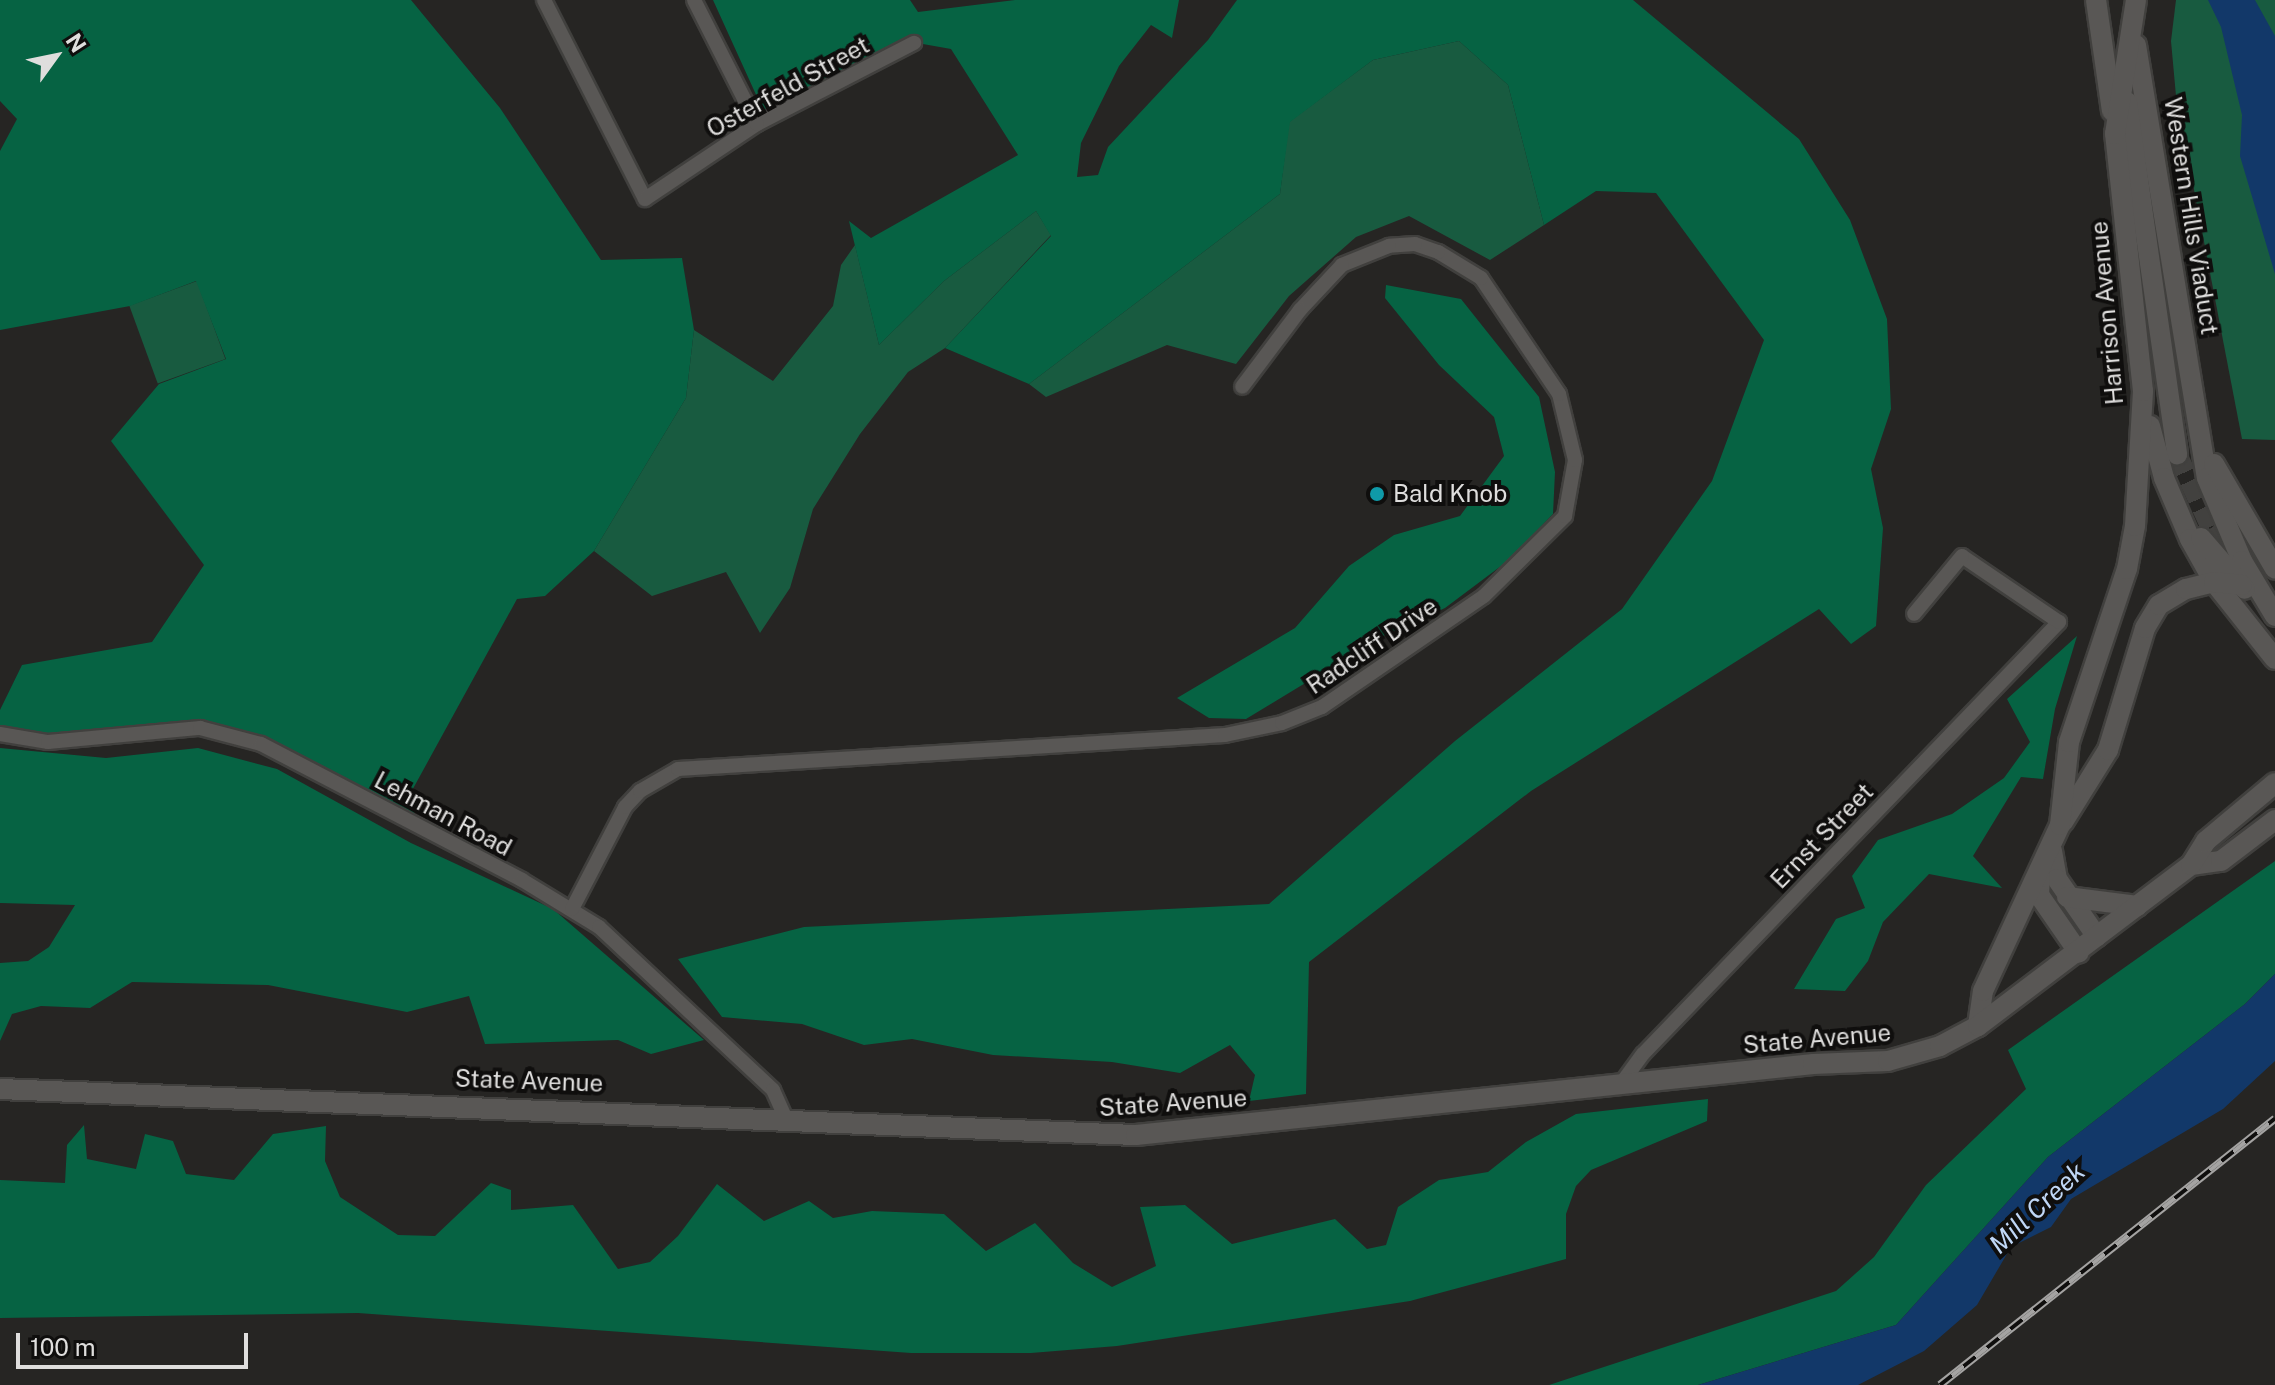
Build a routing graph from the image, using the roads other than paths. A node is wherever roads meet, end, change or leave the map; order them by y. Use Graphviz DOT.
graph roads {
  1 [pos="544,0"];
  2 [pos="694,0"];
  3 [pos="2096,0"];
  4 [pos="2136,0"];
  5 [pos="2133,30"];
  6 [pos="914,43"];
  7 [pos="2124,81"];
  8 [pos="757,124"];
  9 [pos="2115,134"];
  10 [pos="1242,387"];
  11 [pos="2143,391"];
  12 [pos="2204,450"];
  13 [pos="2177,454"];
  14 [pos="2173,498"];
  15 [pos="2275,569"];
  16 [pos="2214,582"];
  17 [pos="2250,591"];
  18 [pos="1914,614"];
  19 [pos="2275,617"];
  20 [pos="2275,659"];
  21 [pos="0,734"];
  22 [pos="2275,783"];
  23 [pos="2275,820"];
  24 [pos="2060,825"];
  25 [pos="2052,851"];
  26 [pos="2191,865"];
  27 [pos="2040,877"];
  28 [pos="2067,897"];
  29 [pos="2137,906"];
  30 [pos="572,909"];
  31 [pos="2097,937"];
  32 [pos="2079,953"];
  33 [pos="1978,1026"];
  34 [pos="1621,1084"];
  35 [pos="0,1089"];
  36 [pos="785,1117"];
  1 -- 8 [label="street, Osterfeld Street"];
  2 -- 8 [label="street"];
  3 -- 9 [label="main road"];
  4 -- 5 [label="main road, Harrison Avenue"];
  5 -- 7 [label="main road, Harrison Avenue"];
  5 -- 12 [label="main road, Western Hills Viaduct"];
  6 -- 8 [label="street, Osterfeld Street"];
  7 -- 9 [label="main road, Harrison Avenue"];
  7 -- 13 [label="main road"];
  9 -- 11 [label="main road, Harrison Avenue"];
  10 -- 30 [label="street, Radcliff Drive"];
  11 -- 14 [label="main road"];
  11 -- 24 [label="main road, Harrison Avenue"];
  12 -- 15 [label="main road"];
  12 -- 19 [label="main road"];
  14 -- 16 [label="main road"];
  14 -- 17 [label="main road"];
  16 -- 17 [label="main road"];
  16 -- 20 [label="main road"];
  16 -- 24 [label="main road"];
  17 -- 19 [label="main road"];
  18 -- 34 [label="street, Ernst Street"];
  21 -- 30 [label="street, Lehman Road"];
  22 -- 26 [label="main road, State Avenue"];
  23 -- 26 [label="main road, State Avenue"];
  24 -- 25 [label="main road, Harrison Avenue"];
  25 -- 27 [label="main road, Harrison Avenue"];
  25 -- 28 [label="main road"];
  26 -- 29 [label="main road, State Avenue"];
  27 -- 32 [label="main road"];
  27 -- 33 [label="main road, Harrison Avenue"];
  28 -- 29 [label="main road"];
  28 -- 31 [label="main road"];
  29 -- 31 [label="main road, State Avenue"];
  30 -- 36 [label="street, Lehman Road"];
  31 -- 32 [label="main road, State Avenue"];
  32 -- 33 [label="main road, State Avenue"];
  33 -- 34 [label="main road, State Avenue"];
  34 -- 36 [label="main road, State Avenue"];
  35 -- 36 [label="main road, State Avenue"];
}
